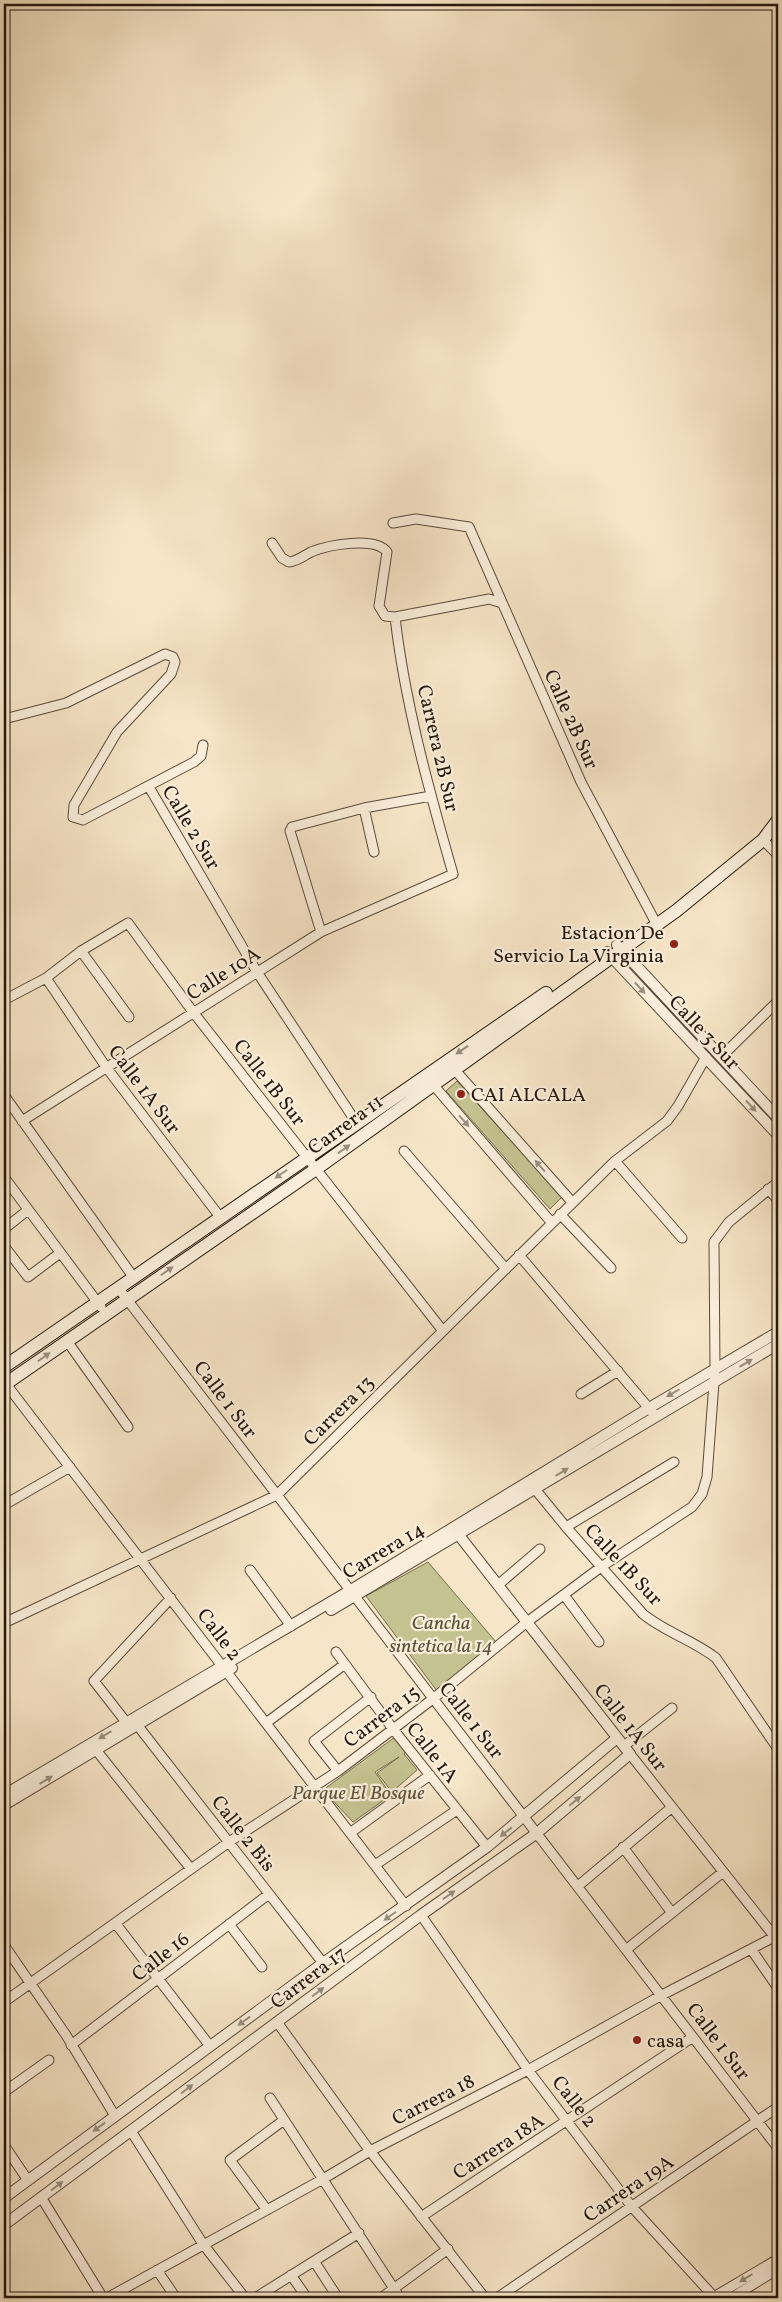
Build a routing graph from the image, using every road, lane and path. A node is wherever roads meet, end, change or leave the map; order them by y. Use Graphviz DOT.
graph roads {
  1 [pos="393,523"];
  2 [pos="272,543"];
  3 [pos="502,603"];
  4 [pos="395,617"];
  5 [pos="4,720"];
  6 [pos="203,744"];
  7 [pos="149,787"];
  8 [pos="431,796"];
  9 [pos="364,808"];
  10 [pos="778,820"];
  11 [pos="763,840"];
  12 [pos="374,852"];
  13 [pos="778,855"];
  14 [pos="453,874"];
  15 [pos="655,922"];
  16 [pos="321,932"];
  17 [pos="81,951"];
  18 [pos="614,951"];
  19 [pos="257,972"];
  20 [pos="46,978"];
  21 [pos="4,1000"];
  22 [pos="778,1000"];
  23 [pos="193,1012"];
  24 [pos="129,1017"];
  25 [pos="721,1057"];
  26 [pos="706,1058"];
  27 [pos="106,1067"];
  28 [pos="454,1069"];
  29 [pos="429,1080"];
  30 [pos="4,1095"];
  31 [pos="778,1118"];
  32 [pos="22,1121"];
  33 [pos="356,1122"];
  34 [pos="778,1135"];
  35 [pos="404,1151"];
  36 [pos="306,1157"];
  37 [pos="615,1161"];
  38 [pos="316,1169"];
  39 [pos="4,1177"];
  40 [pos="778,1182"];
  41 [pos="768,1189"];
  42 [pos="778,1200"];
  43 [pos="572,1202"];
  44 [pos="28,1210"];
  45 [pos="560,1214"];
  46 [pos="220,1217"];
  47 [pos="552,1222"];
  48 [pos="4,1230"];
  49 [pos="682,1238"];
  50 [pos="4,1246"];
  51 [pos="60,1253"];
  52 [pos="519,1255"];
  53 [pos="611,1268"];
  54 [pos="506,1269"];
  55 [pos="134,1278"];
  56 [pos="123,1294"];
  57 [pos="102,1308"];
  58 [pos="443,1331"];
  59 [pos="778,1332"];
  60 [pos="67,1341"];
  61 [pos="778,1344"];
  62 [pos="4,1367"];
  63 [pos="715,1369"];
  64 [pos="618,1371"];
  65 [pos="715,1382"];
  66 [pos="5,1384"];
  67 [pos="581,1394"];
  68 [pos="652,1412"];
  69 [pos="128,1426"];
  70 [pos="674,1462"];
  71 [pos="70,1467"];
  72 [pos="532,1485"];
  73 [pos="277,1495"];
  74 [pos="4,1505"];
  75 [pos="566,1527"];
  76 [pos="458,1534"];
  77 [pos="540,1549"];
  78 [pos="416,1555"];
  79 [pos="141,1560"];
  80 [pos="601,1568"];
  81 [pos="250,1570"];
  82 [pos="498,1585"];
  83 [pos="353,1593"];
  84 [pos="564,1595"];
  85 [pos="171,1598"];
  86 [pos="527,1622"];
  87 [pos="4,1623"];
  88 [pos="291,1626"];
  89 [pos="599,1642"];
  90 [pos="336,1652"];
  91 [pos="345,1664"];
  92 [pos="224,1669"];
  93 [pos="371,1697"];
  94 [pos="434,1698"];
  95 [pos="672,1708"];
  96 [pos="126,1722"];
  97 [pos="266,1723"];
  98 [pos="138,1726"];
  99 [pos="393,1729"];
  100 [pos="617,1738"];
  101 [pos="778,1748"];
  102 [pos="96,1750"];
  103 [pos="627,1750"];
  104 [pos="338,1772"];
  105 [pos="430,1775"];
  106 [pos="314,1786"];
  107 [pos="4,1795"];
  108 [pos="4,1806"];
  109 [pos="671,1808"];
  110 [pos="457,1810"];
  111 [pos="525,1817"];
  112 [pos="537,1832"];
  113 [pos="350,1833"];
  114 [pos="229,1842"];
  115 [pos="487,1847"];
  116 [pos="623,1847"];
  117 [pos="375,1865"];
  118 [pos="191,1870"];
  119 [pos="723,1872"];
  120 [pos="578,1886"];
  121 [pos="269,1894"];
  122 [pos="406,1906"];
  123 [pos="672,1912"];
  124 [pos="421,1915"];
  125 [pos="116,1924"];
  126 [pos="229,1924"];
  127 [pos="777,1938"];
  128 [pos="4,1945"];
  129 [pos="627,1949"];
  130 [pos="751,1949"];
  131 [pos="323,1962"];
  132 [pos="262,1967"];
  133 [pos="159,1978"];
  134 [pos="29,1984"];
  135 [pos="778,1988"];
  136 [pos="662,1996"];
  137 [pos="4,2002"];
  138 [pos="277,2022"];
  139 [pos="693,2037"];
  140 [pos="71,2045"];
  141 [pos="210,2046"];
  142 [pos="49,2060"];
  143 [pos="528,2070"];
  144 [pos="4,2092"];
  145 [pos="270,2098"];
  146 [pos="778,2107"];
  147 [pos="115,2116"];
  148 [pos="284,2120"];
  149 [pos="569,2121"];
  150 [pos="758,2122"];
  151 [pos="131,2131"];
  152 [pos="4,2145"];
  153 [pos="778,2148"];
  154 [pos="370,2151"];
  155 [pos="27,2179"];
  156 [pos="323,2179"];
  157 [pos="4,2198"];
  158 [pos="41,2198"];
  159 [pos="632,2207"];
  160 [pos="267,2210"];
  161 [pos="421,2217"];
  162 [pos="4,2225"];
  163 [pos="358,2234"];
  164 [pos="203,2244"];
  165 [pos="448,2249"];
  166 [pos="778,2259"];
  167 [pos="314,2261"];
  168 [pos="778,2269"];
  169 [pos="157,2270"];
  170 [pos="291,2275"];
  171 [pos="394,2289"];
  172 [pos="105,2298"];
  173 [pos="176,2298"];
  174 [pos="245,2298"];
  175 [pos="255,2298"];
  176 [pos="307,2298"];
  177 [pos="338,2298"];
  178 [pos="381,2298"];
  179 [pos="400,2298"];
  180 [pos="485,2298"];
  181 [pos="497,2298"];
  182 [pos="714,2298"];
  183 [pos="731,2298"];
  1 -- 3 [label="street, Calle 2B Sur"];
  2 -- 4 [label="street"];
  3 -- 4 [label="street"];
  3 -- 15 [label="street, Calle 2B Sur"];
  4 -- 8 [label="street, Carrera 2B Sur"];
  5 -- 7 [label="street, Calle 2 Sur"];
  6 -- 7 [label="street"];
  7 -- 19 [label="street, Calle 2 Sur"];
  8 -- 9 [label="street"];
  8 -- 14 [label="street, Carrera 2B Sur"];
  9 -- 12 [label="street"];
  9 -- 16 [label="street"];
  10 -- 11 [label="main road, Carrera 11"];
  11 -- 13 [label="street"];
  11 -- 15 [label="main road, Carrera 11"];
  14 -- 16 [label="street, Calle 10A"];
  15 -- 18 [label="main road, Carrera 11"];
  16 -- 19 [label="street, Calle 10A"];
  17 -- 20 [label="street"];
  17 -- 23 [label="street, Calle 1B Sur"];
  17 -- 24 [label="street"];
  18 -- 25 [label="street, Calle 3 Sur"];
  18 -- 26 [label="street, Calle 3 Sur, one-way"];
  18 -- 28 [label="main road, Carrera 11"];
  18 -- 29 [label="main road, Carrera 11, one-way"];
  19 -- 23 [label="street, Calle 10A"];
  19 -- 33 [label="street, Calle 2 Sur"];
  20 -- 21 [label="street"];
  20 -- 27 [label="street, Calle 1A Sur"];
  22 -- 25 [label="street"];
  23 -- 27 [label="street, Calle 10A"];
  23 -- 36 [label="street, Calle 1B Sur"];
  25 -- 31 [label="street, Calle 3 Sur"];
  26 -- 34 [label="street, Calle 3 Sur, one-way"];
  26 -- 37 [label="street, Carrera 13"];
  27 -- 32 [label="street, Calle 10A"];
  27 -- 46 [label="street, Calle 1A Sur"];
  28 -- 29 [label="main road, Carrera 11"];
  43 -- 28 [label="street, one-way"];
  29 -- 33 [label="main road, Carrera 11"];
  38 -- 29 [label="main road, Carrera 11, one-way"];
  29 -- 47 [label="street, one-way"];
  30 -- 32 [label="street"];
  32 -- 55 [label="street"];
  33 -- 36 [label="main road, Carrera 11"];
  35 -- 54 [label="street"];
  36 -- 38 [label="street, Calle 1B Sur"];
  36 -- 46 [label="main road, Carrera 11, one-way"];
  37 -- 43 [label="street, Carrera 13"];
  37 -- 49 [label="street"];
  56 -- 38 [label="main road, Carrera 11, one-way"];
  38 -- 58 [label="street, Calle 1B Sur"];
  39 -- 44 [label="street"];
  40 -- 41 [label="street, Carrera 15"];
  41 -- 42 [label="street"];
  41 -- 63 [label="street, Carrera 15"];
  43 -- 45 [label="street, Carrera 13"];
  44 -- 48 [label="street"];
  44 -- 51 [label="street"];
  45 -- 47 [label="street, Carrera 13"];
  45 -- 53 [label="street"];
  46 -- 55 [label="main road, Carrera 11"];
  47 -- 52 [label="street, Carrera 13"];
  50 -- 51 [label="street"];
  51 -- 57 [label="street"];
  52 -- 54 [label="street, Carrera 13"];
  52 -- 64 [label="street"];
  54 -- 58 [label="street, Carrera 13"];
  55 -- 56 [label="main road, Carrera 11"];
  56 -- 57 [label="main road, Carrera 11"];
  56 -- 73 [label="street, Calle 1 Sur"];
  57 -- 60 [label="main road, Carrera 11"];
  57 -- 62 [label="main road, Carrera 11"];
  58 -- 73 [label="street, Carrera 13"];
  59 -- 63 [label="street, Carrera 14"];
  66 -- 60 [label="main road, Carrera 11, one-way"];
  60 -- 69 [label="street"];
  65 -- 61 [label="street, Carrera 14, one-way"];
  63 -- 65 [label="street, Carrera 15"];
  63 -- 68 [label="street, Carrera 14, one-way"];
  64 -- 67 [label="street"];
  64 -- 68 [label="street"];
  65 -- 68 [label="street, Carrera 14"];
  65 -- 80 [label="street, Carrera 15"];
  66 -- 71 [label="street, Calle 2"];
  68 -- 72 [label="street, Carrera 14"];
  70 -- 75 [label="street"];
  71 -- 74 [label="street"];
  71 -- 79 [label="street, Calle 2"];
  72 -- 75 [label="street, Calle 1B Sur"];
  72 -- 76 [label="street, Carrera 14"];
  72 -- 78 [label="street, Carrera 14"];
  73 -- 79 [label="street, Carrera 13"];
  73 -- 83 [label="street, Calle 1 Sur"];
  75 -- 80 [label="street, Calle 1B Sur"];
  76 -- 78 [label="street, Carrera 14"];
  76 -- 82 [label="street, Calle 1A Sur"];
  77 -- 82 [label="street"];
  78 -- 83 [label="street, Carrera 14"];
  79 -- 85 [label="street, Calle 2"];
  79 -- 87 [label="street, Carrera 13"];
  80 -- 84 [label="street, Carrera 15"];
  80 -- 101 [label="street, Calle 1B Sur"];
  81 -- 88 [label="street"];
  82 -- 86 [label="street, Calle 1A Sur"];
  83 -- 88 [label="street, Carrera 14"];
  83 -- 92 [label="street, Carrera 14"];
  83 -- 94 [label="street, Calle 1 Sur"];
  84 -- 86 [label="street, Carrera 15"];
  84 -- 89 [label="street"];
  85 -- 92 [label="street, Calle 2"];
  85 -- 96 [label="street"];
  86 -- 94 [label="street, Carrera 15"];
  86 -- 100 [label="street, Calle 1A Sur"];
  88 -- 92 [label="street, Carrera 14"];
  90 -- 91 [label="street, Calle 1A"];
  91 -- 93 [label="street, Calle 1A"];
  91 -- 97 [label="street"];
  92 -- 96 [label="street, Carrera 14"];
  92 -- 97 [label="street, Calle 2"];
  92 -- 98 [label="street, Carrera 14"];
  93 -- 99 [label="street, Calle 1A"];
  93 -- 104 [label="street"];
  94 -- 99 [label="street, Carrera 15"];
  94 -- 111 [label="street, Calle 1 Sur"];
  95 -- 103 [label="street"];
  96 -- 107 [label="street, Carrera 14, one-way"];
  97 -- 106 [label="street, Calle 2"];
  98 -- 102 [label="street, Carrera 14"];
  98 -- 114 [label="street, Calle 2 Bis"];
  99 -- 104 [label="street, Carrera 15"];
  99 -- 105 [label="street, Calle 1A"];
  100 -- 103 [label="street, Calle 1A Sur"];
  100 -- 111 [label="street, Carrera 17"];
  108 -- 102 [label="street, Carrera 14, one-way"];
  102 -- 118 [label="street"];
  103 -- 109 [label="street, Calle 1A Sur"];
  112 -- 103 [label="street, Carrera 17, one-way"];
  104 -- 106 [label="street, Carrera 15"];
  105 -- 110 [label="street, Calle 1A"];
  105 -- 113 [label="street"];
  106 -- 113 [label="street, Calle 2"];
  106 -- 114 [label="street, Carrera 15"];
  109 -- 116 [label="street"];
  109 -- 119 [label="street, Calle 1A Sur"];
  110 -- 115 [label="street, Calle 1A"];
  110 -- 117 [label="street"];
  111 -- 112 [label="street, Calle 1 Sur"];
  111 -- 115 [label="street, Carrera 17, one-way"];
  112 -- 120 [label="street, Calle 1 Sur"];
  124 -- 112 [label="street, Carrera 17, one-way"];
  113 -- 117 [label="street, Calle 2"];
  114 -- 118 [label="street, Carrera 15"];
  114 -- 121 [label="street, Calle 2 Bis"];
  115 -- 122 [label="street, Carrera 17"];
  116 -- 120 [label="street"];
  116 -- 123 [label="street"];
  117 -- 122 [label="street, Calle 2"];
  118 -- 125 [label="street, Carrera 15"];
  119 -- 123 [label="street"];
  119 -- 127 [label="street, Calle 1A Sur"];
  120 -- 129 [label="street, Calle 1 Sur"];
  121 -- 126 [label="street, Calle 16"];
  121 -- 131 [label="street, Calle 2 Bis"];
  122 -- 131 [label="street, Carrera 17, one-way"];
  123 -- 129 [label="street"];
  138 -- 124 [label="street, Carrera 17, one-way"];
  124 -- 143 [label="street, Calle 2"];
  125 -- 133 [label="street"];
  125 -- 134 [label="street, Carrera 15"];
  126 -- 132 [label="street"];
  126 -- 133 [label="street, Calle 16"];
  127 -- 130 [label="street, Carrera 18"];
  128 -- 134 [label="street"];
  129 -- 136 [label="street, Calle 1 Sur"];
  130 -- 135 [label="street"];
  130 -- 136 [label="street, Carrera 18"];
  131 -- 141 [label="street, Carrera 17, one-way"];
  133 -- 140 [label="street, Calle 16"];
  133 -- 141 [label="street"];
  134 -- 137 [label="street, Carrera 15"];
  134 -- 140 [label="street"];
  136 -- 139 [label="street, Calle 1 Sur"];
  136 -- 143 [label="street, Carrera 18"];
  151 -- 138 [label="street, Carrera 17, one-way"];
  138 -- 154 [label="street"];
  139 -- 149 [label="street, Carrera 18A"];
  139 -- 150 [label="street, Calle 1 Sur"];
  140 -- 147 [label="street"];
  141 -- 147 [label="street, Carrera 17"];
  142 -- 144 [label="street"];
  143 -- 149 [label="street, Calle 2"];
  143 -- 154 [label="street, Carrera 18"];
  145 -- 148 [label="street"];
  146 -- 150 [label="street, Carrera 19A"];
  147 -- 155 [label="street, Carrera 17, one-way"];
  148 -- 156 [label="street"];
  148 -- 160 [label="street"];
  149 -- 159 [label="street, Calle 2"];
  149 -- 161 [label="street, Carrera 18A"];
  150 -- 153 [label="street, Calle 1 Sur"];
  150 -- 159 [label="street, Carrera 19A"];
  158 -- 151 [label="street, Carrera 17, one-way"];
  151 -- 164 [label="street"];
  152 -- 155 [label="street"];
  154 -- 156 [label="street, Carrera 18"];
  154 -- 161 [label="street"];
  155 -- 157 [label="street, Carrera 17"];
  156 -- 160 [label="street, Carrera 18"];
  156 -- 163 [label="street"];
  158 -- 162 [label="street, Carrera 17"];
  158 -- 172 [label="street"];
  159 -- 181 [label="street, Carrera 19A"];
  159 -- 182 [label="street, Calle 2"];
  160 -- 164 [label="street, Carrera 18"];
  161 -- 165 [label="street"];
  163 -- 167 [label="street"];
  163 -- 171 [label="street"];
  164 -- 169 [label="street, Carrera 18"];
  164 -- 174 [label="street"];
  165 -- 171 [label="street"];
  165 -- 180 [label="street"];
  166 -- 182 [label="street, one-way"];
  167 -- 170 [label="street"];
  167 -- 177 [label="street"];
  168 -- 183 [label="street"];
  169 -- 172 [label="street, Carrera 18"];
  169 -- 173 [label="street"];
  170 -- 175 [label="street"];
  170 -- 176 [label="street"];
  171 -- 178 [label="street"];
  171 -- 179 [label="street"];
}
